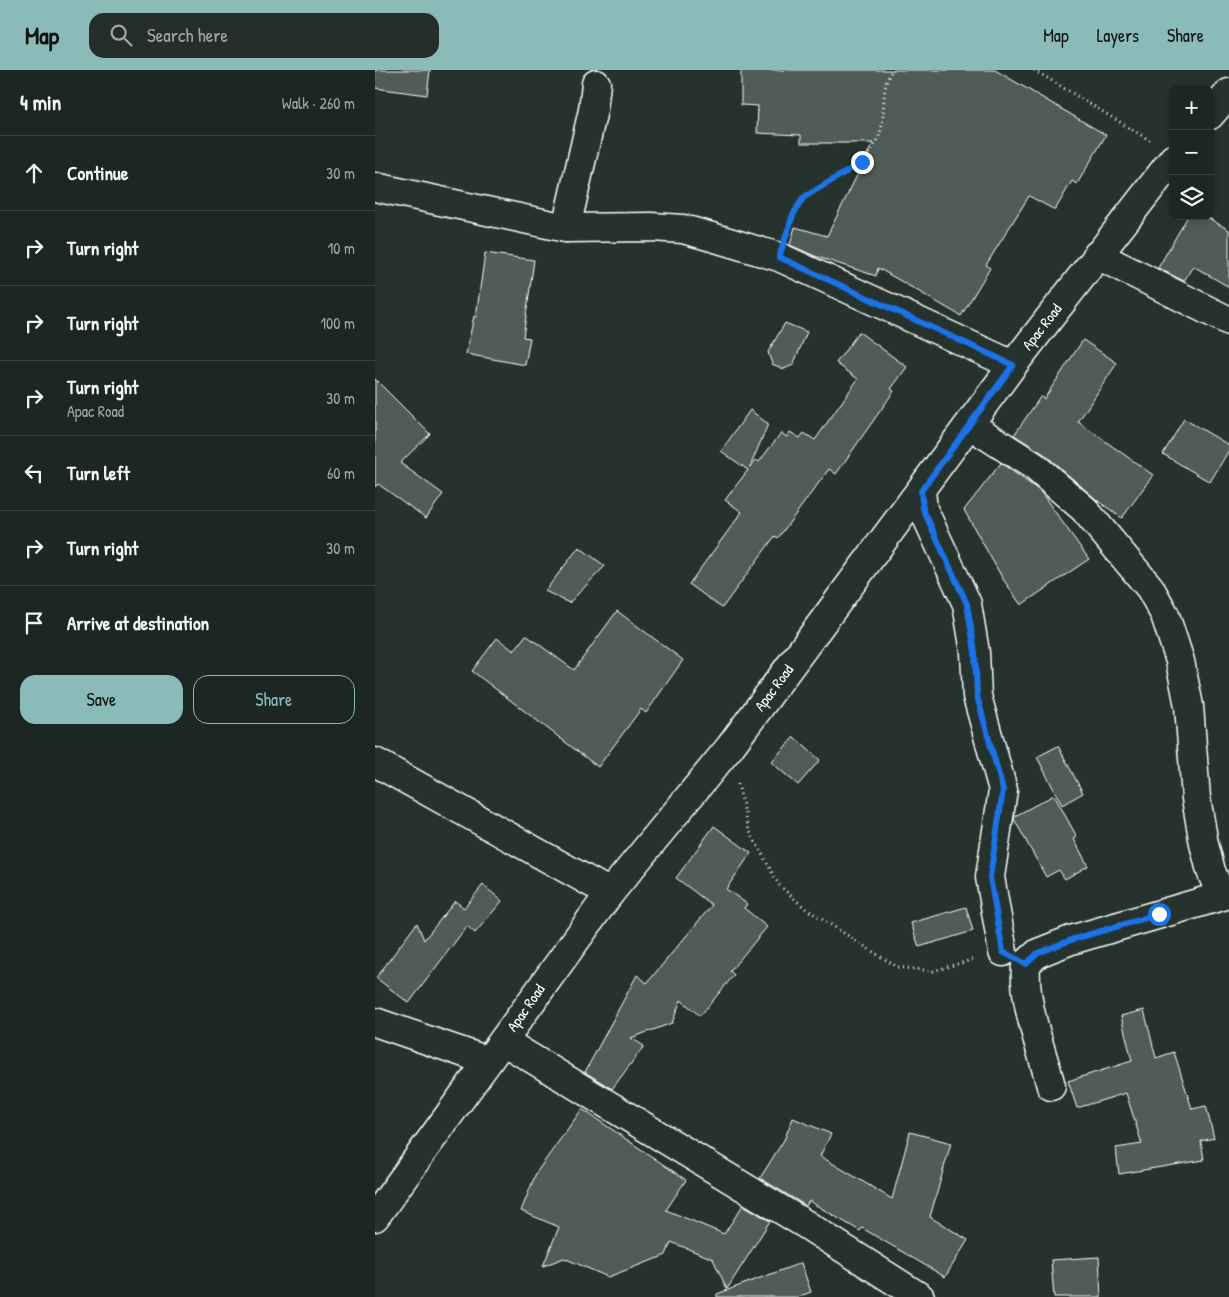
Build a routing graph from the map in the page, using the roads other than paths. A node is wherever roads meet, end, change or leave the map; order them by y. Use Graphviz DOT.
graph roads {
  1 [pos="597,84"];
  2 [pos="1229,93"];
  3 [pos="1214,110"];
  4 [pos="1165,152"];
  5 [pos="375,187"];
  6 [pos="566,228"];
  7 [pos="1097,255"];
  8 [pos="1229,321"];
  9 [pos="1013,365"];
  10 [pos="970,424"];
  11 [pos="921,491"];
  12 [pos="375,762"];
  13 [pos="610,893"];
  14 [pos="1225,895"];
  15 [pos="1003,952"];
  16 [pos="375,1022"];
  17 [pos="496,1051"];
  18 [pos="1051,1086"];
  19 [pos="375,1217"];
  20 [pos="920,1297"];
  1 -- 6 [label="street"];
  2 -- 3 [label="street"];
  4 -- 7 [label="street, Apac Road"];
  5 -- 6 [label="street"];
  6 -- 9 [label="street"];
  7 -- 8 [label="street"];
  7 -- 9 [label="street, Apac Road"];
  9 -- 10 [label="street, Apac Road"];
  10 -- 11 [label="street, Apac Road"];
  10 -- 14 [label="street"];
  11 -- 13 [label="street, Apac Road"];
  11 -- 15 [label="street"];
  12 -- 13 [label="street"];
  13 -- 17 [label="street, Apac Road"];
  14 -- 18 [label="street"];
  16 -- 17 [label="street"];
  17 -- 19 [label="street, Apac Road"];
  17 -- 20 [label="street"];
}
